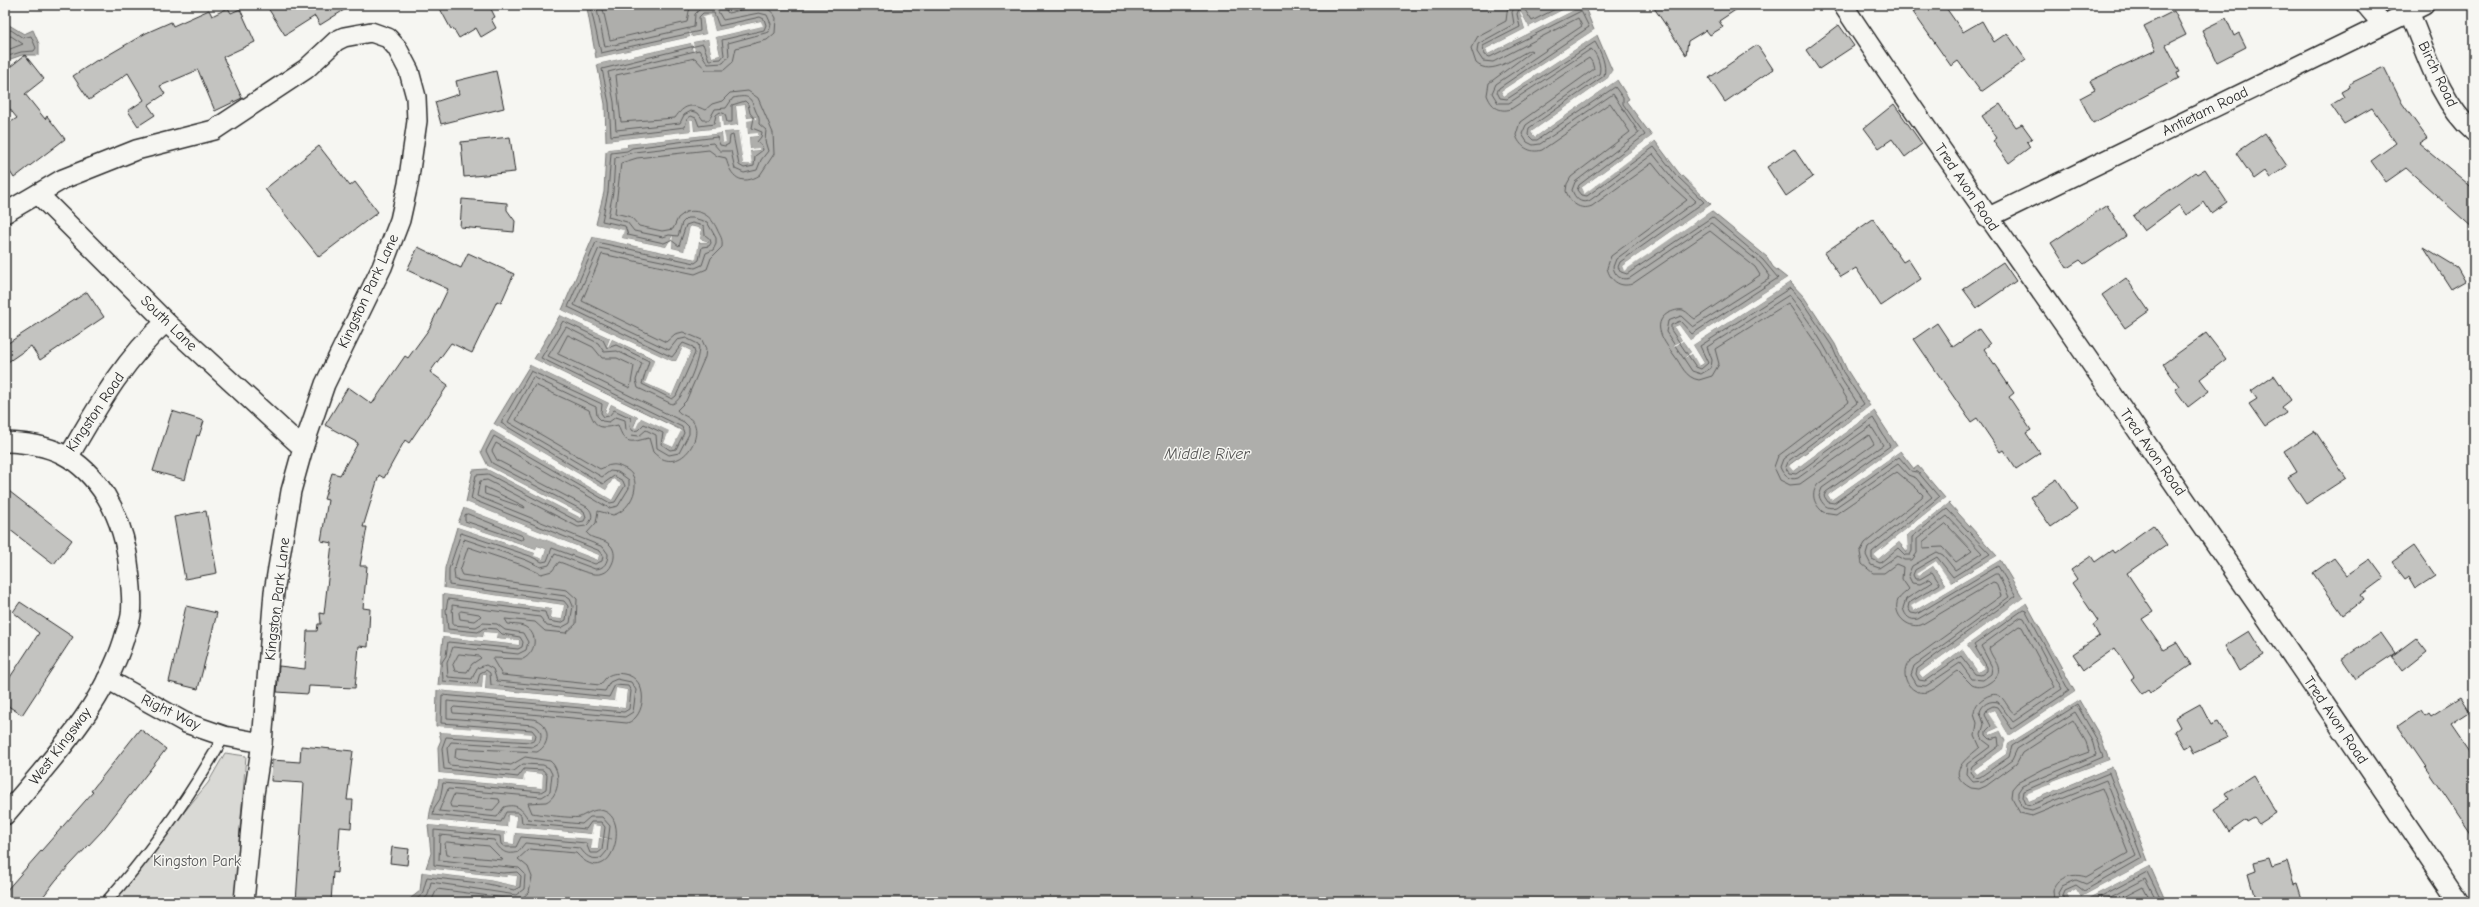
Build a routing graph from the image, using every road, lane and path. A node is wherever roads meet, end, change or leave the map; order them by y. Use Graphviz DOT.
graph roads {
  1 [pos="1843,5"];
  2 [pos="2366,5"];
  3 [pos="2416,9"];
  4 [pos="2383,25"];
  5 [pos="2474,132"];
  6 [pos="38,194"];
  7 [pos="5,213"];
  8 [pos="1987,218"];
  9 [pos="166,322"];
  10 [pos="5,442"];
  11 [pos="303,448"];
  12 [pos="69,456"];
  13 [pos="108,679"];
  14 [pos="224,736"];
  15 [pos="262,743"];
  16 [pos="5,815"];
  17 [pos="106,902"];
  18 [pos="244,902"];
  19 [pos="2459,902"];
  1 -- 8 [label="street, Tred Avon Road"];
  2 -- 4 [label="street"];
  3 -- 4 [label="street, Antietam Road"];
  3 -- 5 [label="street, Birch Road"];
  4 -- 8 [label="street, Antietam Road"];
  6 -- 7 [label="street, Kingston Park Lane"];
  6 -- 9 [label="street, South Lane"];
  6 -- 11 [label="street, Kingston Park Lane"];
  8 -- 19 [label="street, Tred Avon Road"];
  9 -- 11 [label="street, South Lane"];
  9 -- 12 [label="street, Kingston Road"];
  10 -- 12 [label="street, Kingston Road"];
  11 -- 15 [label="street, Kingston Park Lane"];
  12 -- 13 [label="street, West Kingsway"];
  13 -- 14 [label="street, Right Way"];
  13 -- 16 [label="street, West Kingsway"];
  14 -- 15 [label="street, Right Way"];
  14 -- 17 [label="lane"];
  15 -- 18 [label="street, Kingston Park Lane"];
}
